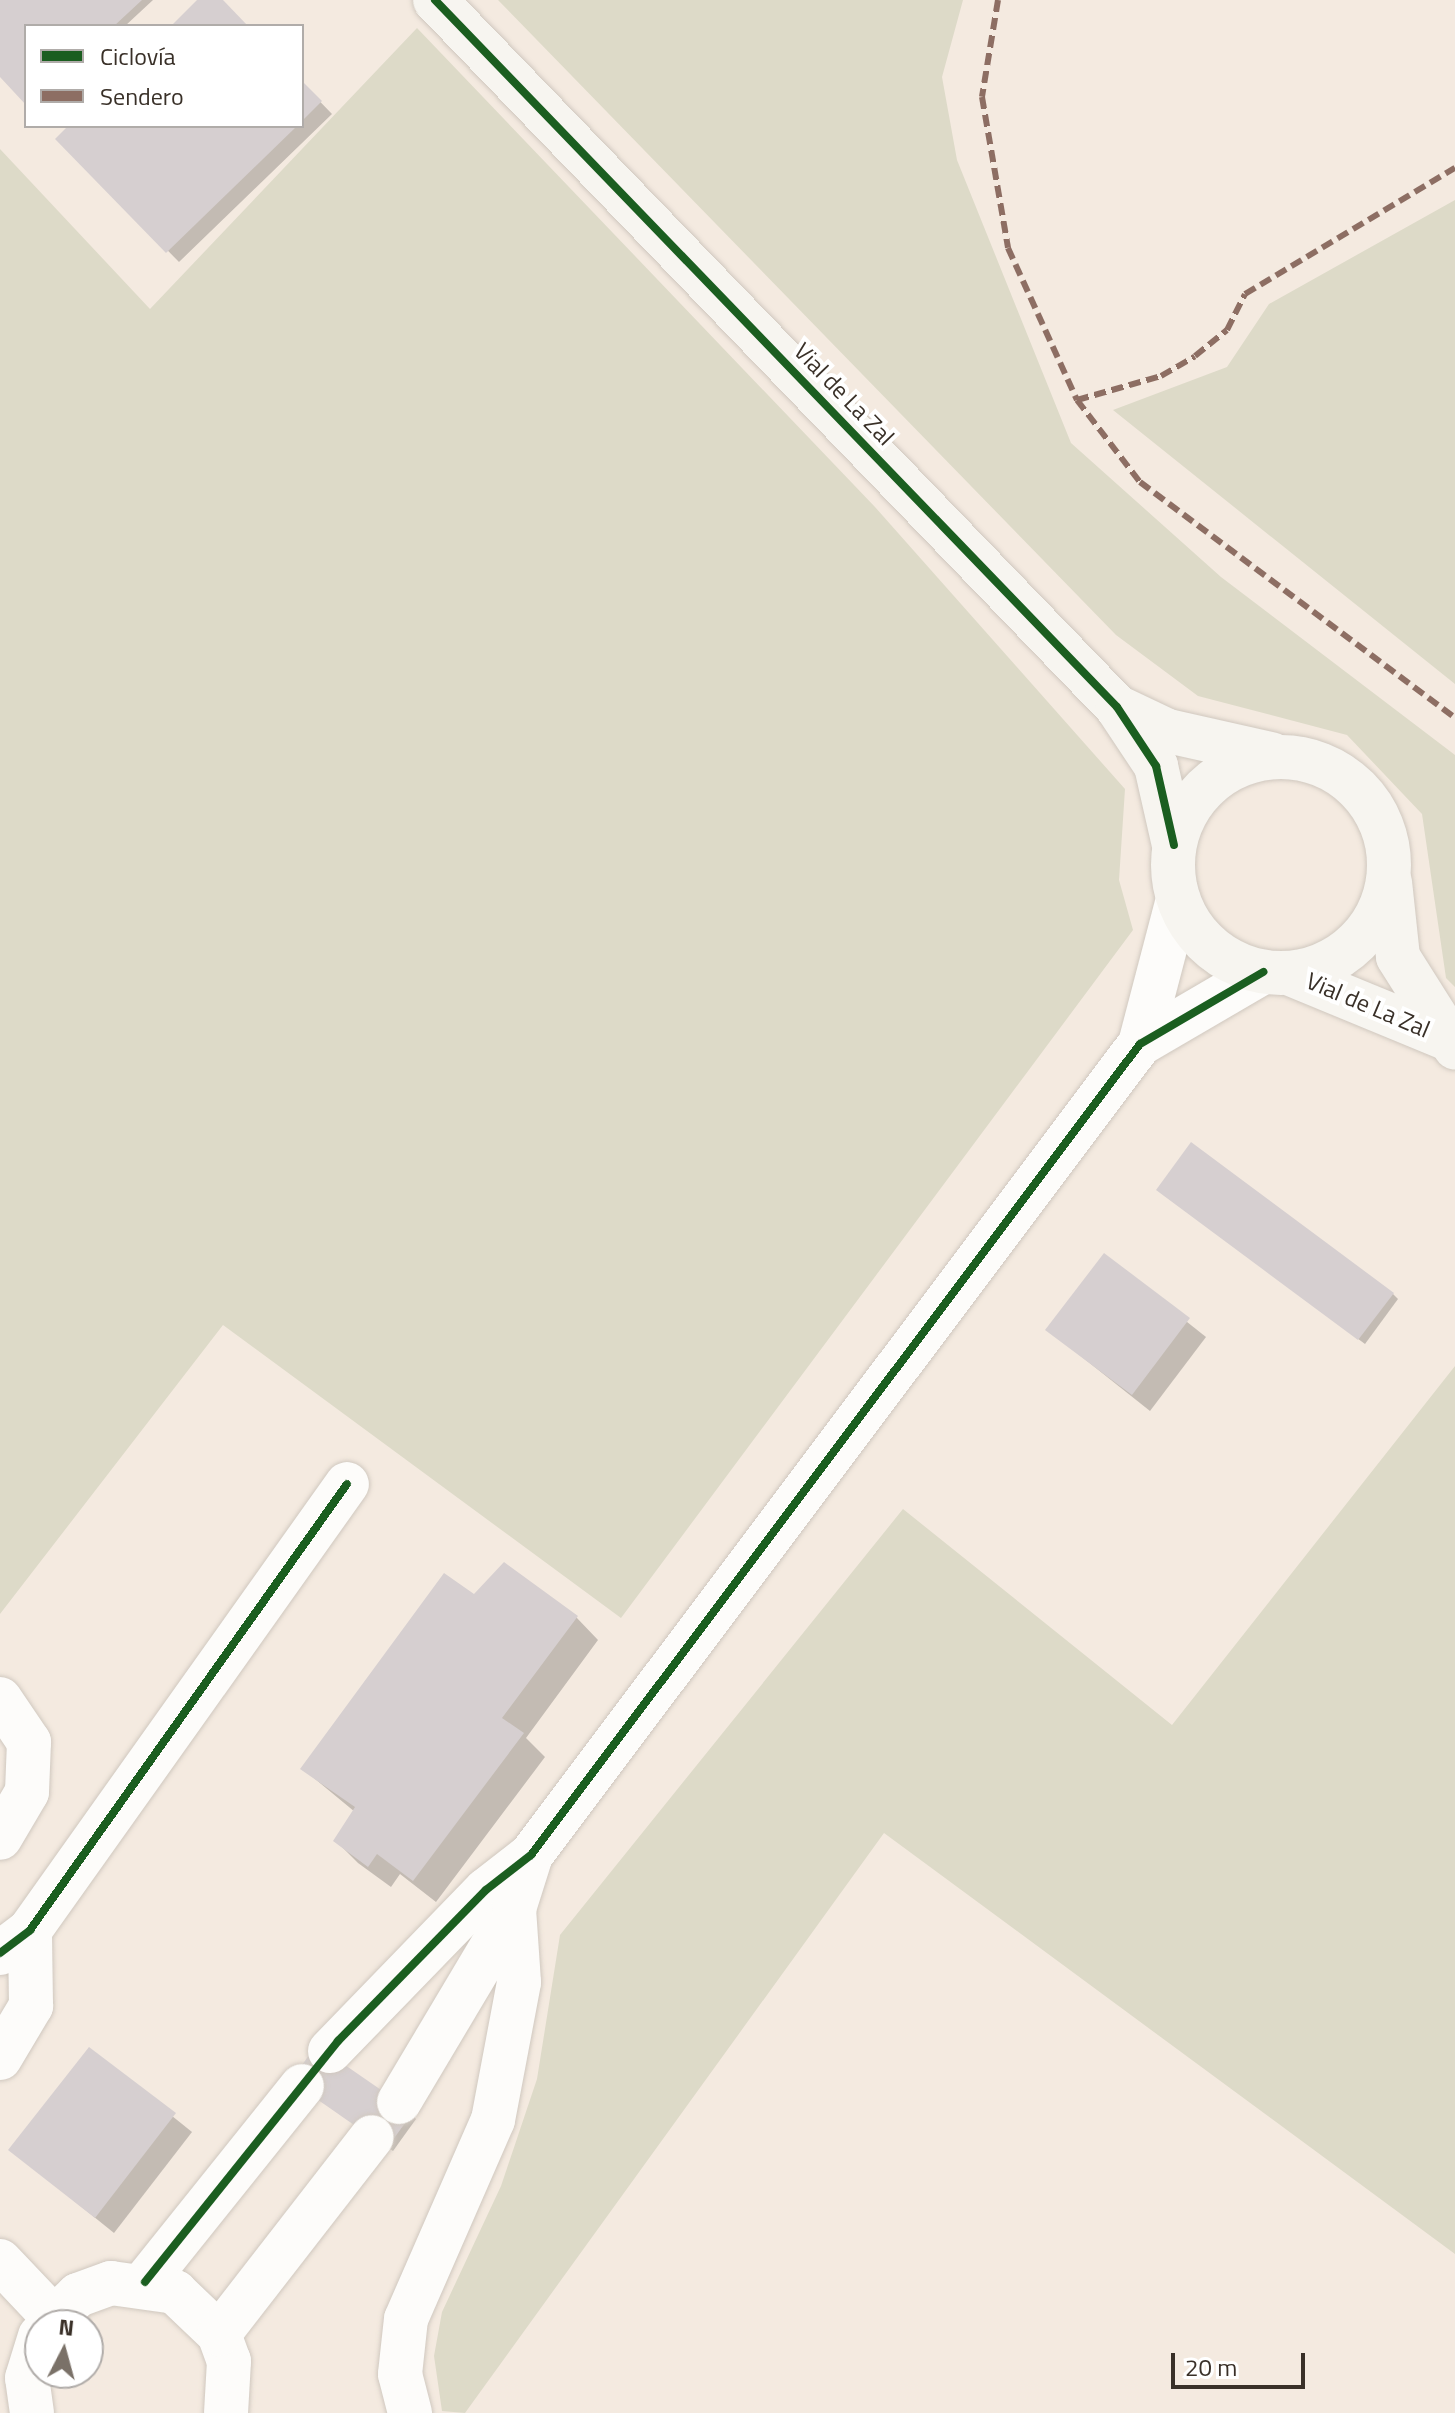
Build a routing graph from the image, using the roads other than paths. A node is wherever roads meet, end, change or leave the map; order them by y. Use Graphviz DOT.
graph roads {
  1 [pos="435,0"];
  2 [pos="1117,707"];
  3 [pos="1282,756"];
  4 [pos="1174,845"];
  5 [pos="1389,878"];
  6 [pos="1178,899"];
  7 [pos="1275,972"];
  8 [pos="1451,1043"];
  9 [pos="1140,1044"];
  10 [pos="347,1484"];
  11 [pos="0,1699"];
  12 [pos="0,1838"];
  13 [pos="531,1855"];
  14 [pos="514,1909"];
  15 [pos="15,1941"];
  16 [pos="330,2051"];
  17 [pos="0,2058"];
  18 [pos="302,2086"];
  19 [pos="399,2102"];
  20 [pos="372,2137"];
  21 [pos="0,2261"];
  22 [pos="145,2282"];
  23 [pos="34,2309"];
  24 [pos="72,2309"];
  25 [pos="219,2334"];
  26 [pos="29,2389"];
  27 [pos="233,2405"];
  28 [pos="32,2413"];
  29 [pos="410,2413"];
  1 -- 2 [label="street, Vial de La Zal"];
  2 -- 3 [label="street, Vial de La Zal"];
  2 -- 4 [label="street, Vial de La Zal"];
  3 -- 4 [label="street"];
  3 -- 5 [label="street"];
  4 -- 6 [label="street"];
  5 -- 7 [label="street"];
  5 -- 8 [label="street, Vial de La Zal"];
  6 -- 7 [label="street"];
  6 -- 9 [label="street"];
  7 -- 8 [label="street, Vial de La Zal"];
  7 -- 9 [label="street"];
  9 -- 13 [label="street"];
  10 -- 15 [label="street"];
  11 -- 12 [label="street"];
  13 -- 14 [label="street"];
  13 -- 16 [label="street"];
  14 -- 19 [label="street"];
  14 -- 29 [label="street"];
  15 -- 17 [label="street"];
  18 -- 22 [label="street"];
  20 -- 25 [label="street"];
  21 -- 23 [label="street"];
  22 -- 24 [label="street"];
  22 -- 25 [label="street"];
  25 -- 27 [label="street"];
  26 -- 28 [label="street"];
}
